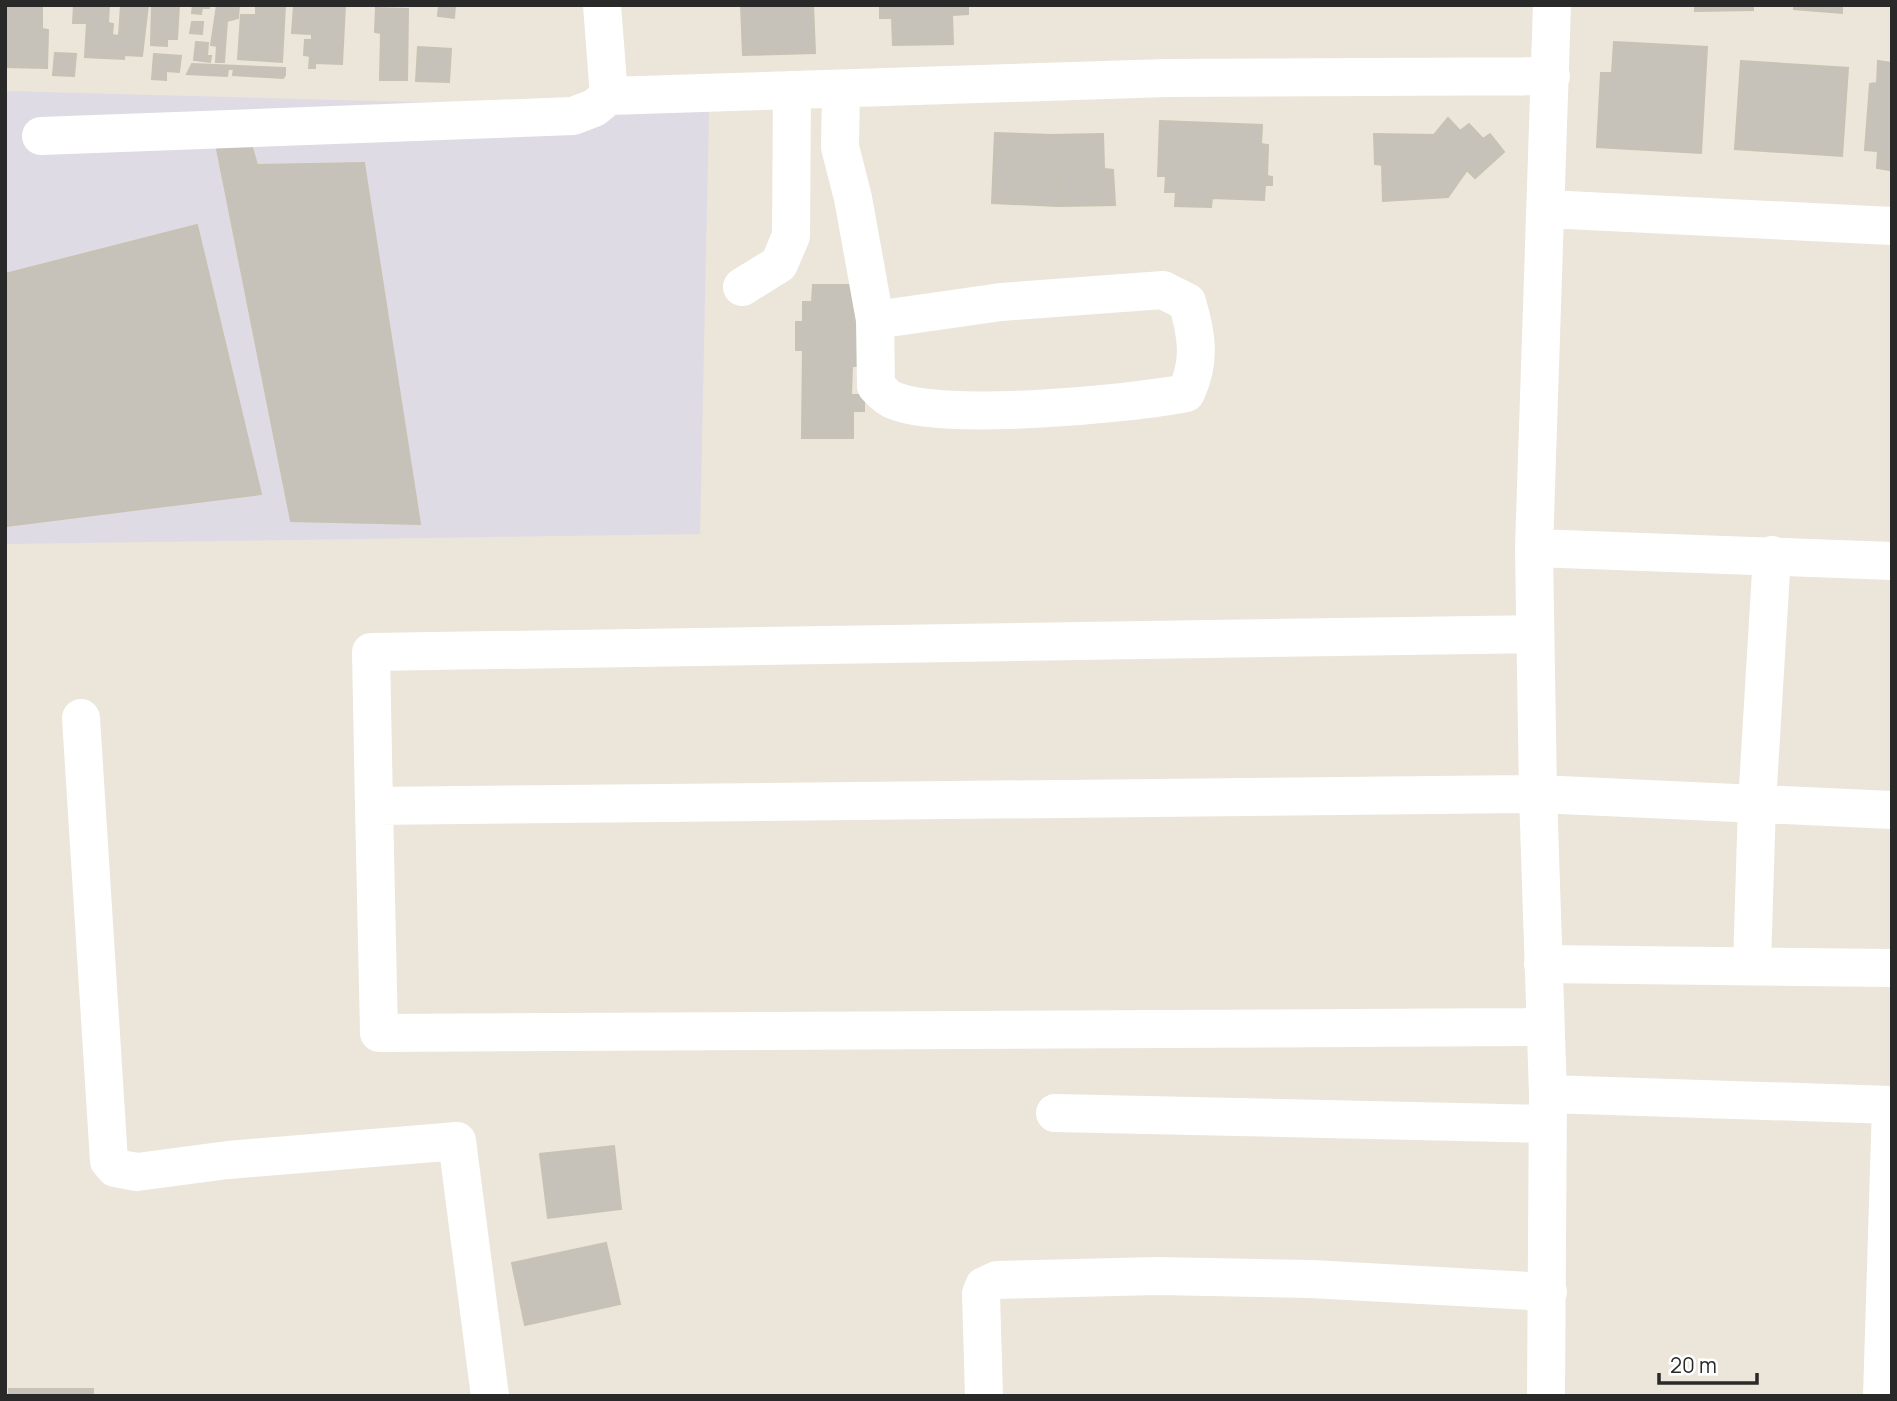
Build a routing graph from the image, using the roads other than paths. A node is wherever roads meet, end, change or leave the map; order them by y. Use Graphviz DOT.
graph roads {
  1 [pos="602,5"];
  2 [pos="1552,5"];
  3 [pos="1551,76"];
  4 [pos="841,89"];
  5 [pos="792,90"];
  6 [pos="609,96"];
  7 [pos="41,136"];
  8 [pos="1547,209"];
  9 [pos="1892,226"];
  10 [pos="742,287"];
  11 [pos="875,320"];
  12 [pos="1534,548"];
  13 [pos="1772,555"];
  14 [pos="1892,561"];
  15 [pos="1535,634"];
  16 [pos="81,718"];
  17 [pos="1538,794"];
  18 [pos="1756,803"];
  19 [pos="374,806"];
  20 [pos="1892,810"];
  21 [pos="1543,964"];
  22 [pos="1752,965"];
  23 [pos="1892,968"];
  24 [pos="1545,1027"];
  25 [pos="1891,1105"];
  26 [pos="1548,1109"];
  27 [pos="1055,1113"];
  28 [pos="1548,1292"];
  29 [pos="490,1396"];
  30 [pos="984,1396"];
  31 [pos="1546,1396"];
  32 [pos="1882,1396"];
  1 -- 6 [label="street"];
  2 -- 3 [label="street"];
  3 -- 4 [label="street"];
  3 -- 8 [label="street"];
  4 -- 5 [label="street"];
  4 -- 11 [label="street"];
  5 -- 6 [label="street"];
  5 -- 10 [label="street"];
  6 -- 7 [label="street"];
  8 -- 9 [label="street"];
  8 -- 12 [label="street"];
  11 -- 11 [label="street"];
  12 -- 13 [label="street"];
  12 -- 15 [label="street"];
  13 -- 14 [label="street"];
  13 -- 18 [label="street"];
  15 -- 17 [label="street"];
  15 -- 19 [label="street"];
  16 -- 29 [label="street"];
  17 -- 18 [label="street"];
  17 -- 19 [label="street"];
  17 -- 21 [label="street"];
  18 -- 20 [label="street"];
  18 -- 22 [label="street"];
  19 -- 24 [label="street"];
  21 -- 22 [label="street"];
  21 -- 24 [label="street"];
  22 -- 23 [label="street"];
  24 -- 26 [label="street"];
  25 -- 26 [label="street"];
  25 -- 32 [label="street"];
  26 -- 27 [label="street"];
  26 -- 28 [label="street"];
  28 -- 30 [label="street"];
  28 -- 31 [label="street"];
}
